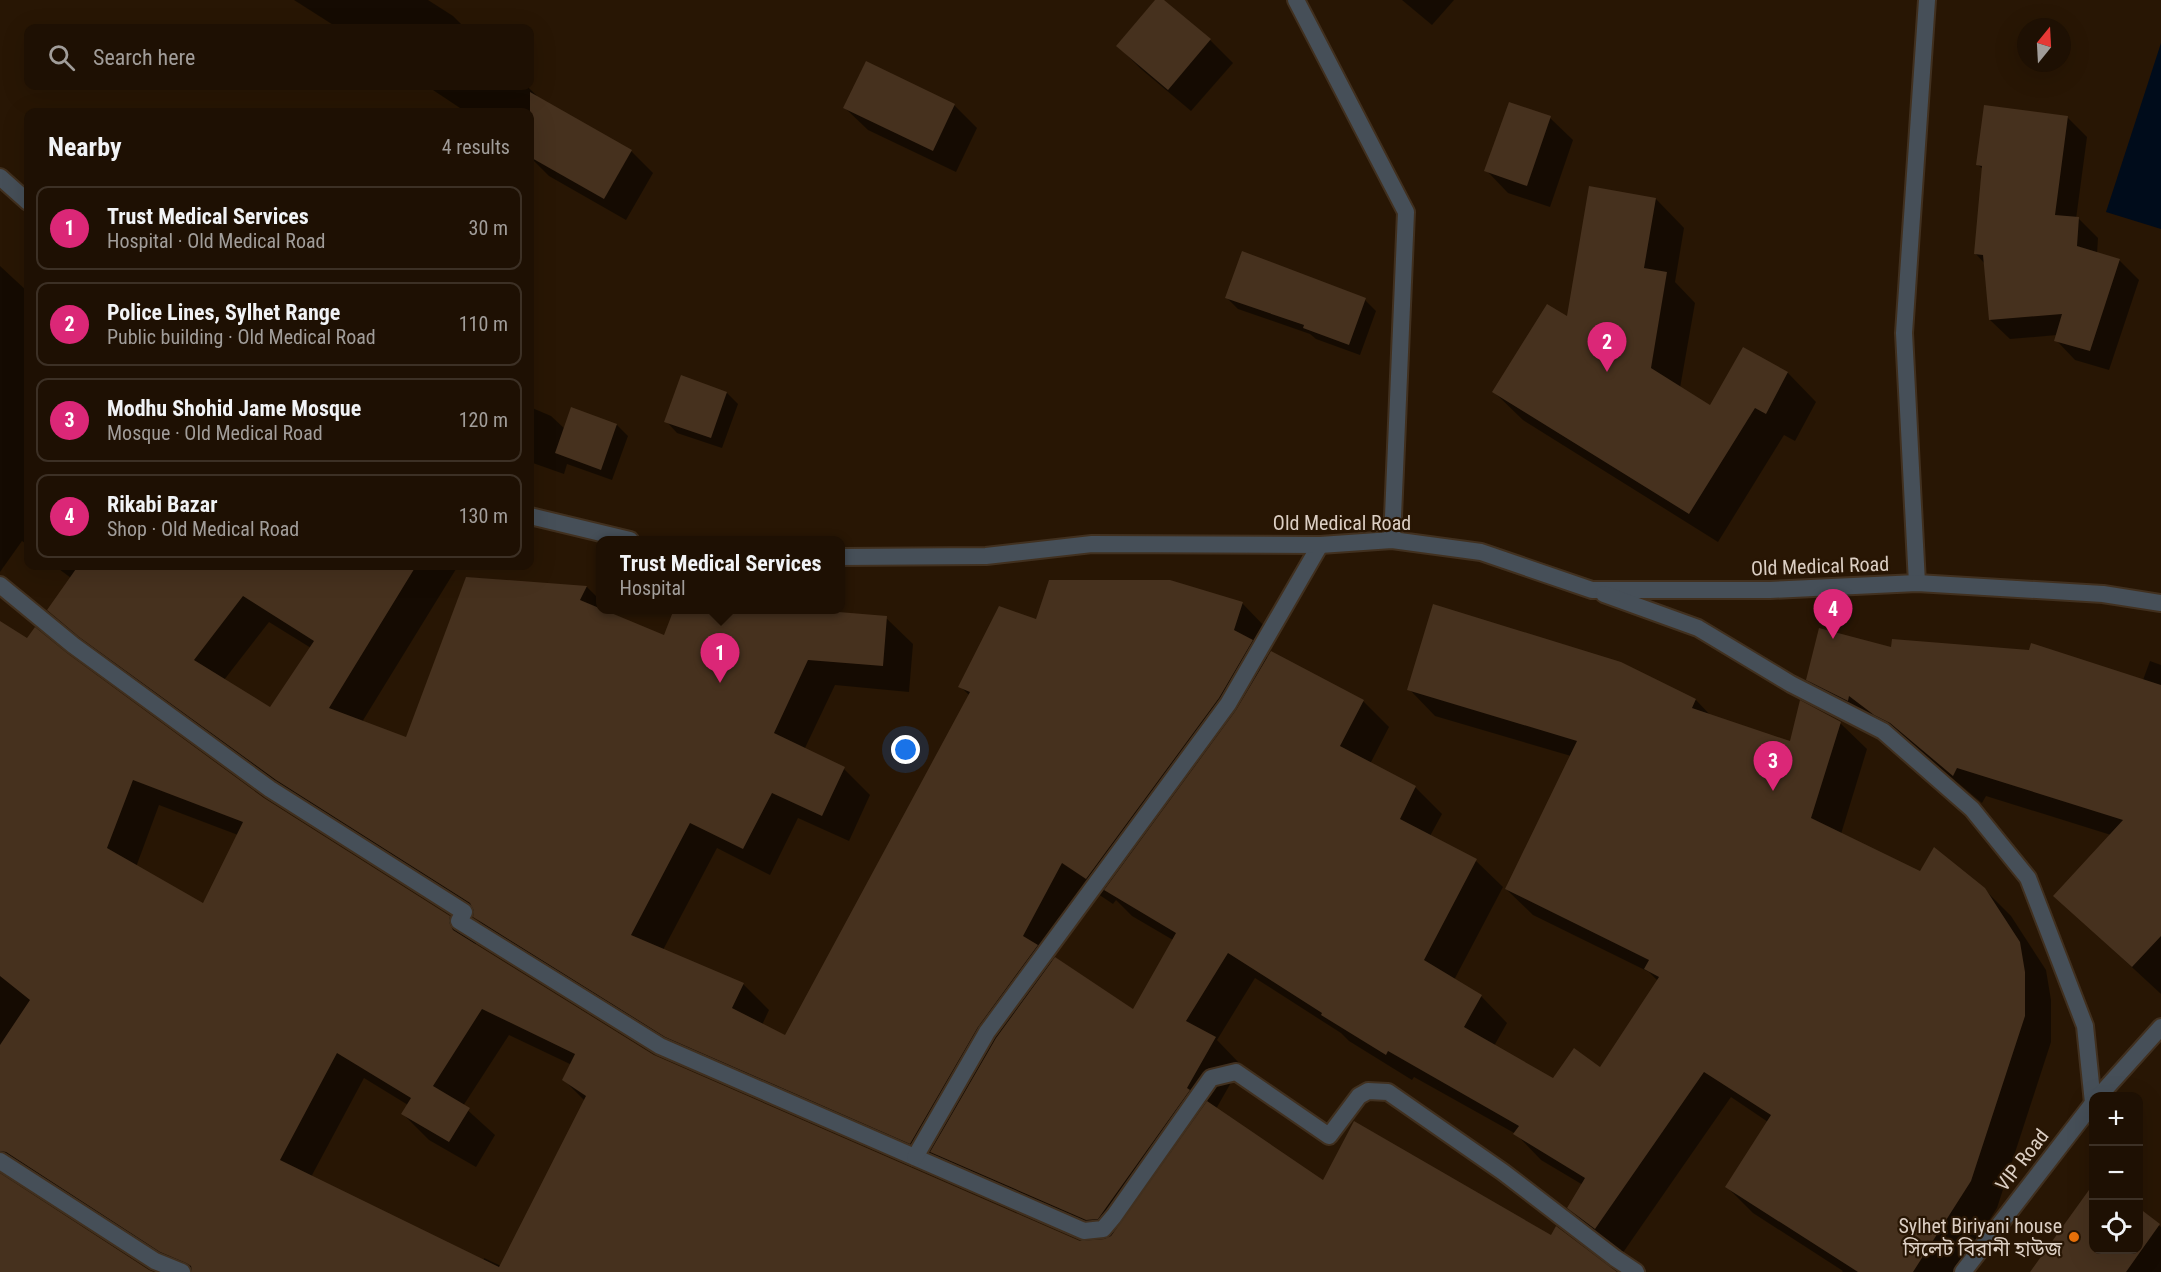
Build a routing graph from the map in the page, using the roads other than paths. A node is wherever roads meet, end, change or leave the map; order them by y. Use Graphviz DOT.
graph roads {
  1 [pos="1296,0"];
  2 [pos="1927,0"];
  3 [pos="0,177"];
  4 [pos="24,198"];
  5 [pos="534,517"];
  6 [pos="613,536"];
  7 [pos="1392,540"];
  8 [pos="1320,545"];
  9 [pos="845,557"];
  10 [pos="1917,583"];
  11 [pos="0,585"];
  12 [pos="1592,590"];
  13 [pos="2161,603"];
  14 [pos="2161,1027"];
  15 [pos="2092,1092"];
  16 [pos="2103,1092"];
  17 [pos="2089,1108"];
  18 [pos="915,1157"];
  19 [pos="0,1161"];
  20 [pos="182,1272"];
  21 [pos="1636,1272"];
  22 [pos="1963,1272"];
  1 -- 7 [label="street"];
  2 -- 10 [label="street"];
  3 -- 4 [label="street"];
  5 -- 6 [label="street"];
  7 -- 8 [label="street, Old Medical Road"];
  7 -- 12 [label="street, Old Medical Road"];
  8 -- 9 [label="street, Old Medical Road"];
  8 -- 18 [label="street"];
  10 -- 12 [label="street, Old Medical Road"];
  10 -- 13 [label="street, Old Medical Road"];
  11 -- 18 [label="street"];
  12 -- 15 [label="street"];
  14 -- 16 [label="street"];
  17 -- 22 [label="street, VIP Road"];
  18 -- 21 [label="street"];
  19 -- 20 [label="street"];
}
